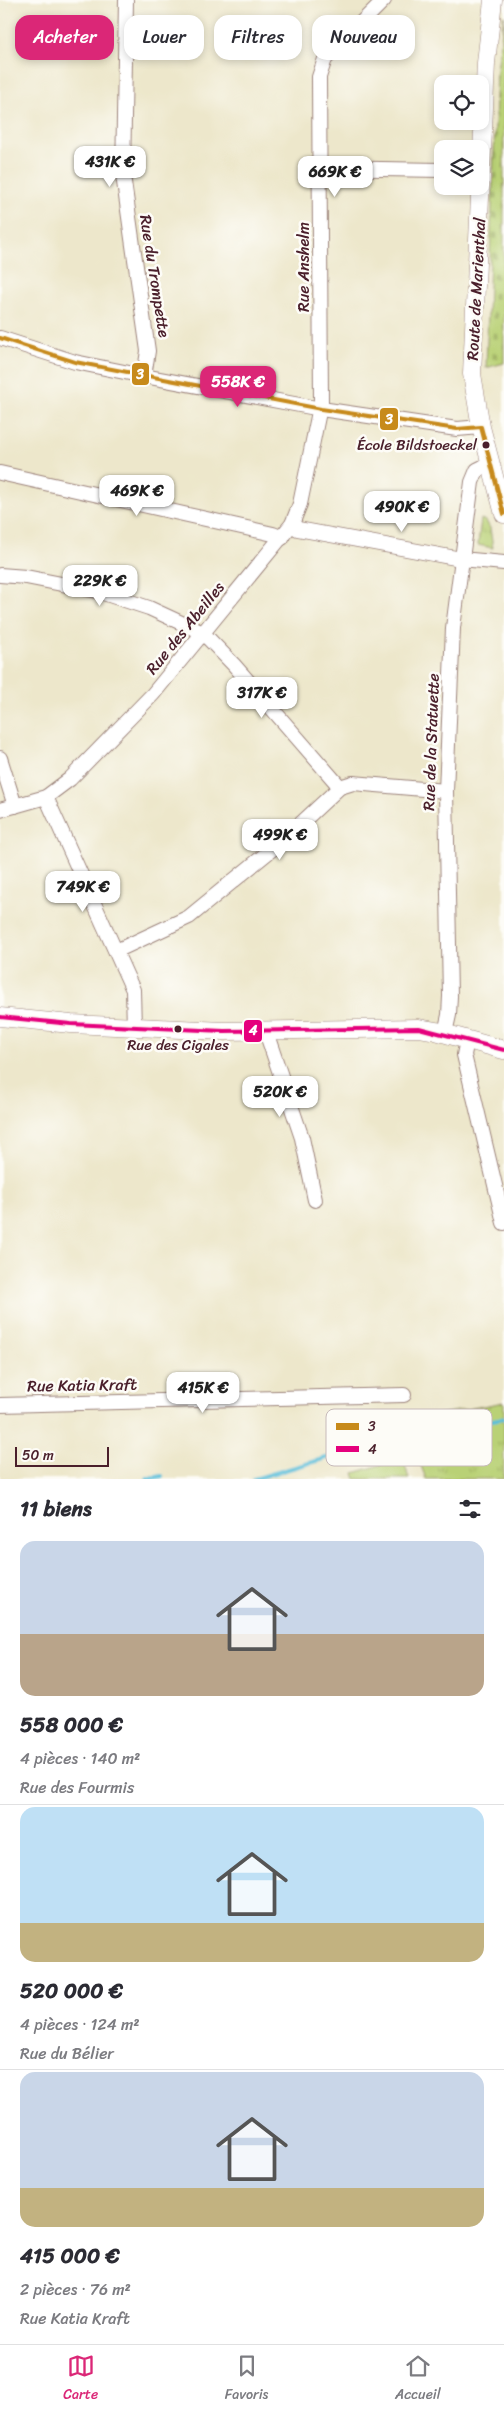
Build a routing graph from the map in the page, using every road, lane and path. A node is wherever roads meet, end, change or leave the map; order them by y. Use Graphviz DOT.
graph roads {
  1 [pos="126,0"];
  2 [pos="384,0"];
  3 [pos="492,0"];
  4 [pos="482,140"];
  5 [pos="320,168"];
  6 [pos="434,170"];
  7 [pos="479,195"];
  8 [pos="0,338"];
  9 [pos="144,376"];
  10 [pos="321,409"];
  11 [pos="481,427"];
  12 [pos="491,463"];
  13 [pos="0,472"];
  14 [pos="504,514"];
  15 [pos="292,524"];
  16 [pos="282,538"];
  17 [pos="461,559"];
  18 [pos="504,563"];
  19 [pos="0,575"];
  20 [pos="202,633"];
  21 [pos="0,758"];
  22 [pos="340,787"];
  23 [pos="446,791"];
  24 [pos="46,797"];
  25 [pos="15,806"];
  26 [pos="0,810"];
  27 [pos="116,951"];
  28 [pos="0,1017"];
  29 [pos="134,1028"];
  30 [pos="266,1032"];
  31 [pos="445,1033"];
  32 [pos="467,1040"];
  33 [pos="504,1050"];
  34 [pos="315,1200"];
  35 [pos="504,1223"];
  36 [pos="404,1395"];
  37 [pos="0,1405"];
  1 -- 9 [label="street, Rue du Trompette"];
  2 -- 5 [label="street, Rue Anshelm"];
  3 -- 4 [label="street, Route de Marienthal"];
  5 -- 6 [label="street"];
  5 -- 10 [label="street, Rue Anshelm"];
  7 -- 11 [label="street, Route de Marienthal"];
  8 -- 9 [label="street"];
  9 -- 10 [label="street"];
  10 -- 11 [label="street"];
  10 -- 15 [label="street, Rue des Abeilles"];
  11 -- 12 [label="street, Route de Marienthal"];
  12 -- 14 [label="street, Route de Marienthal"];
  12 -- 17 [label="street, Rue de la Statuette"];
  13 -- 16 [label="street"];
  15 -- 16 [label="street, Rue des Abeilles"];
  15 -- 17 [label="street"];
  16 -- 20 [label="street, Rue des Abeilles"];
  17 -- 18 [label="street"];
  17 -- 23 [label="street, Rue de la Statuette"];
  19 -- 20 [label="street"];
  20 -- 22 [label="street"];
  20 -- 24 [label="street, Rue des Abeilles"];
  21 -- 25 [label="street"];
  22 -- 23 [label="street"];
  22 -- 27 [label="street"];
  23 -- 31 [label="street, Rue de la Statuette"];
  24 -- 25 [label="street, Rue des Abeilles"];
  24 -- 27 [label="street"];
  25 -- 26 [label="street, Rue des Abeilles"];
  27 -- 29 [label="street"];
  28 -- 29 [label="street"];
  29 -- 30 [label="street"];
  30 -- 31 [label="street"];
  30 -- 34 [label="street"];
  31 -- 32 [label="street"];
  32 -- 33 [label="street"];
  32 -- 35 [label="street"];
  36 -- 37 [label="street, Rue Katia Kraft"];
}
